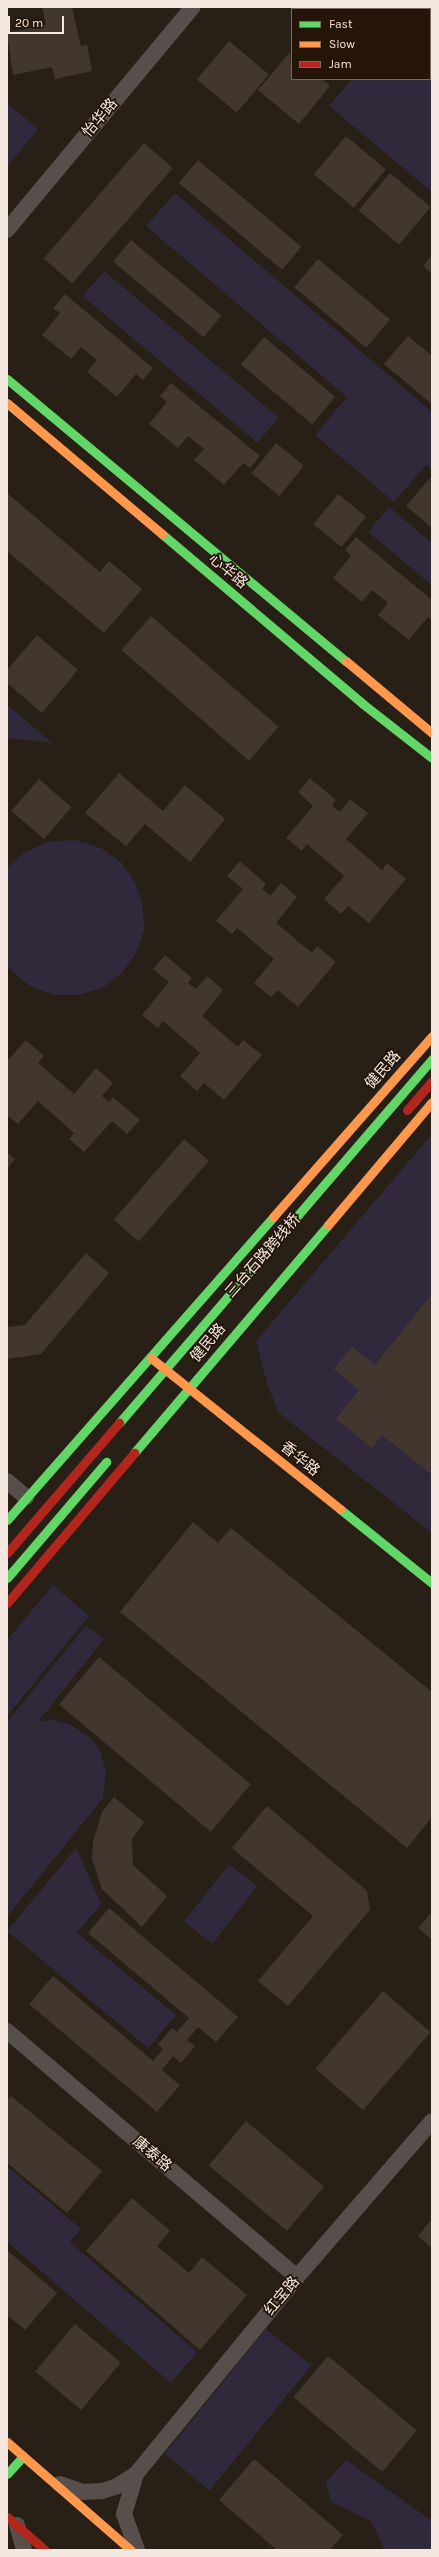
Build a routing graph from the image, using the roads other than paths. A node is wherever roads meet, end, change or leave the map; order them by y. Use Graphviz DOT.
graph roads {
  1 [pos="193,7"];
  2 [pos="7,230"];
  3 [pos="7,379"];
  4 [pos="7,404"];
  5 [pos="432,733"];
  6 [pos="432,758"];
  7 [pos="432,1036"];
  8 [pos="432,1059"];
  9 [pos="432,1081"];
  10 [pos="432,1102"];
  11 [pos="401,1117"];
  12 [pos="215,1356"];
  13 [pos="151,1358"];
  14 [pos="183,1372"];
  15 [pos="209,1378"];
  16 [pos="188,1388"];
  17 [pos="168,1390"];
  18 [pos="210,1393"];
  19 [pos="163,1418"];
  20 [pos="226,1418"];
  21 [pos="111,1457"];
  22 [pos="7,1481"];
  23 [pos="26,1497"];
  24 [pos="7,1520"];
  25 [pos="7,1553"];
  26 [pos="7,1578"];
  27 [pos="432,1583"];
  28 [pos="7,1603"];
  29 [pos="7,2031"];
  30 [pos="432,2121"];
  31 [pos="298,2277"];
  32 [pos="7,2442"];
  33 [pos="23,2456"];
  34 [pos="7,2474"];
  35 [pos="136,2474"];
  36 [pos="50,2479"];
  37 [pos="12,2521"];
  38 [pos="24,2550"];
  39 [pos="45,2550"];
  40 [pos="131,2550"];
  41 [pos="137,2550"];
  1 -- 2 [label="street, 怡华路"];
  3 -- 5 [label="main road, 心华路"];
  4 -- 6 [label="main road, 心华路"];
  7 -- 13 [label="main road, 健民路"];
  8 -- 25 [label="main road, 三台石路跨线桥"];
  9 -- 11 [label="main road"];
  10 -- 12 [label="main road, 健民路"];
  12 -- 15 [label="main road"];
  12 -- 16 [label="main road, 健民路"];
  13 -- 16 [label="main road, 香华路"];
  13 -- 23 [label="main road, 健民路"];
  14 -- 17 [label="main road"];
  16 -- 19 [label="main road, 健民路"];
  16 -- 20 [label="main road, 香华路"];
  18 -- 20 [label="main road"];
  19 -- 20 [label="main road"];
  19 -- 28 [label="main road, 健民路"];
  20 -- 27 [label="main road, 香华路"];
  21 -- 26 [label="main road"];
  22 -- 23 [label="street"];
  23 -- 24 [label="main road, 健民路"];
  29 -- 31 [label="street, 康泰路"];
  30 -- 31 [label="street, 红宝路"];
  31 -- 35 [label="street, 红宝路"];
  32 -- 33 [label="main road"];
  33 -- 34 [label="main road"];
  33 -- 36 [label="main road"];
  35 -- 36 [label="street, 红宝路"];
  35 -- 41 [label="street, 红宝路"];
  36 -- 40 [label="main road"];
  37 -- 38 [label="street"];
  37 -- 39 [label="main road"];
}
